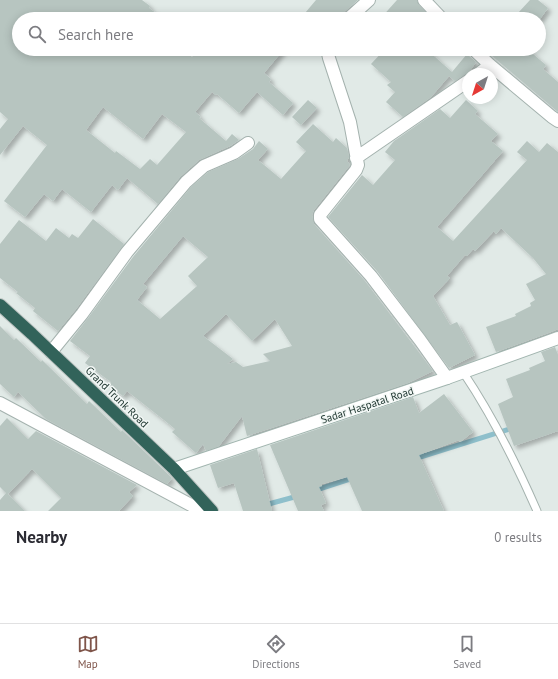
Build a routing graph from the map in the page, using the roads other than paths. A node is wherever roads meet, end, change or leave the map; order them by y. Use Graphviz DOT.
graph roads {
  1 [pos="369,0"];
  2 [pos="424,0"];
  3 [pos="356,12"];
  4 [pos="435,12"];
  5 [pos="329,56"];
  6 [pos="480,56"];
  7 [pos="490,65"];
  8 [pos="486,68"];
  9 [pos="462,85"];
  10 [pos="558,121"];
  11 [pos="248,143"];
  12 [pos="356,158"];
  13 [pos="0,305"];
  14 [pos="558,338"];
  15 [pos="51,352"];
  16 [pos="463,372"];
  17 [pos="447,378"];
  18 [pos="0,403"];
  19 [pos="174,469"];
  20 [pos="202,511"];
  21 [pos="212,511"];
  22 [pos="537,511"];
  1 -- 3 [label="street"];
  2 -- 4 [label="street"];
  5 -- 12 [label="street"];
  6 -- 7 [label="street"];
  7 -- 8 [label="street"];
  7 -- 10 [label="street"];
  9 -- 12 [label="street"];
  11 -- 15 [label="street"];
  12 -- 17 [label="street"];
  13 -- 15 [label="highway, Grand Trunk Road"];
  14 -- 16 [label="street, Sadar Haspatal Road"];
  15 -- 19 [label="highway, Grand Trunk Road"];
  16 -- 17 [label="street, Sadar Haspatal Road"];
  16 -- 22 [label="lane"];
  17 -- 19 [label="street, Sadar Haspatal Road"];
  18 -- 20 [label="street"];
  19 -- 21 [label="highway, Grand Trunk Road"];
}
